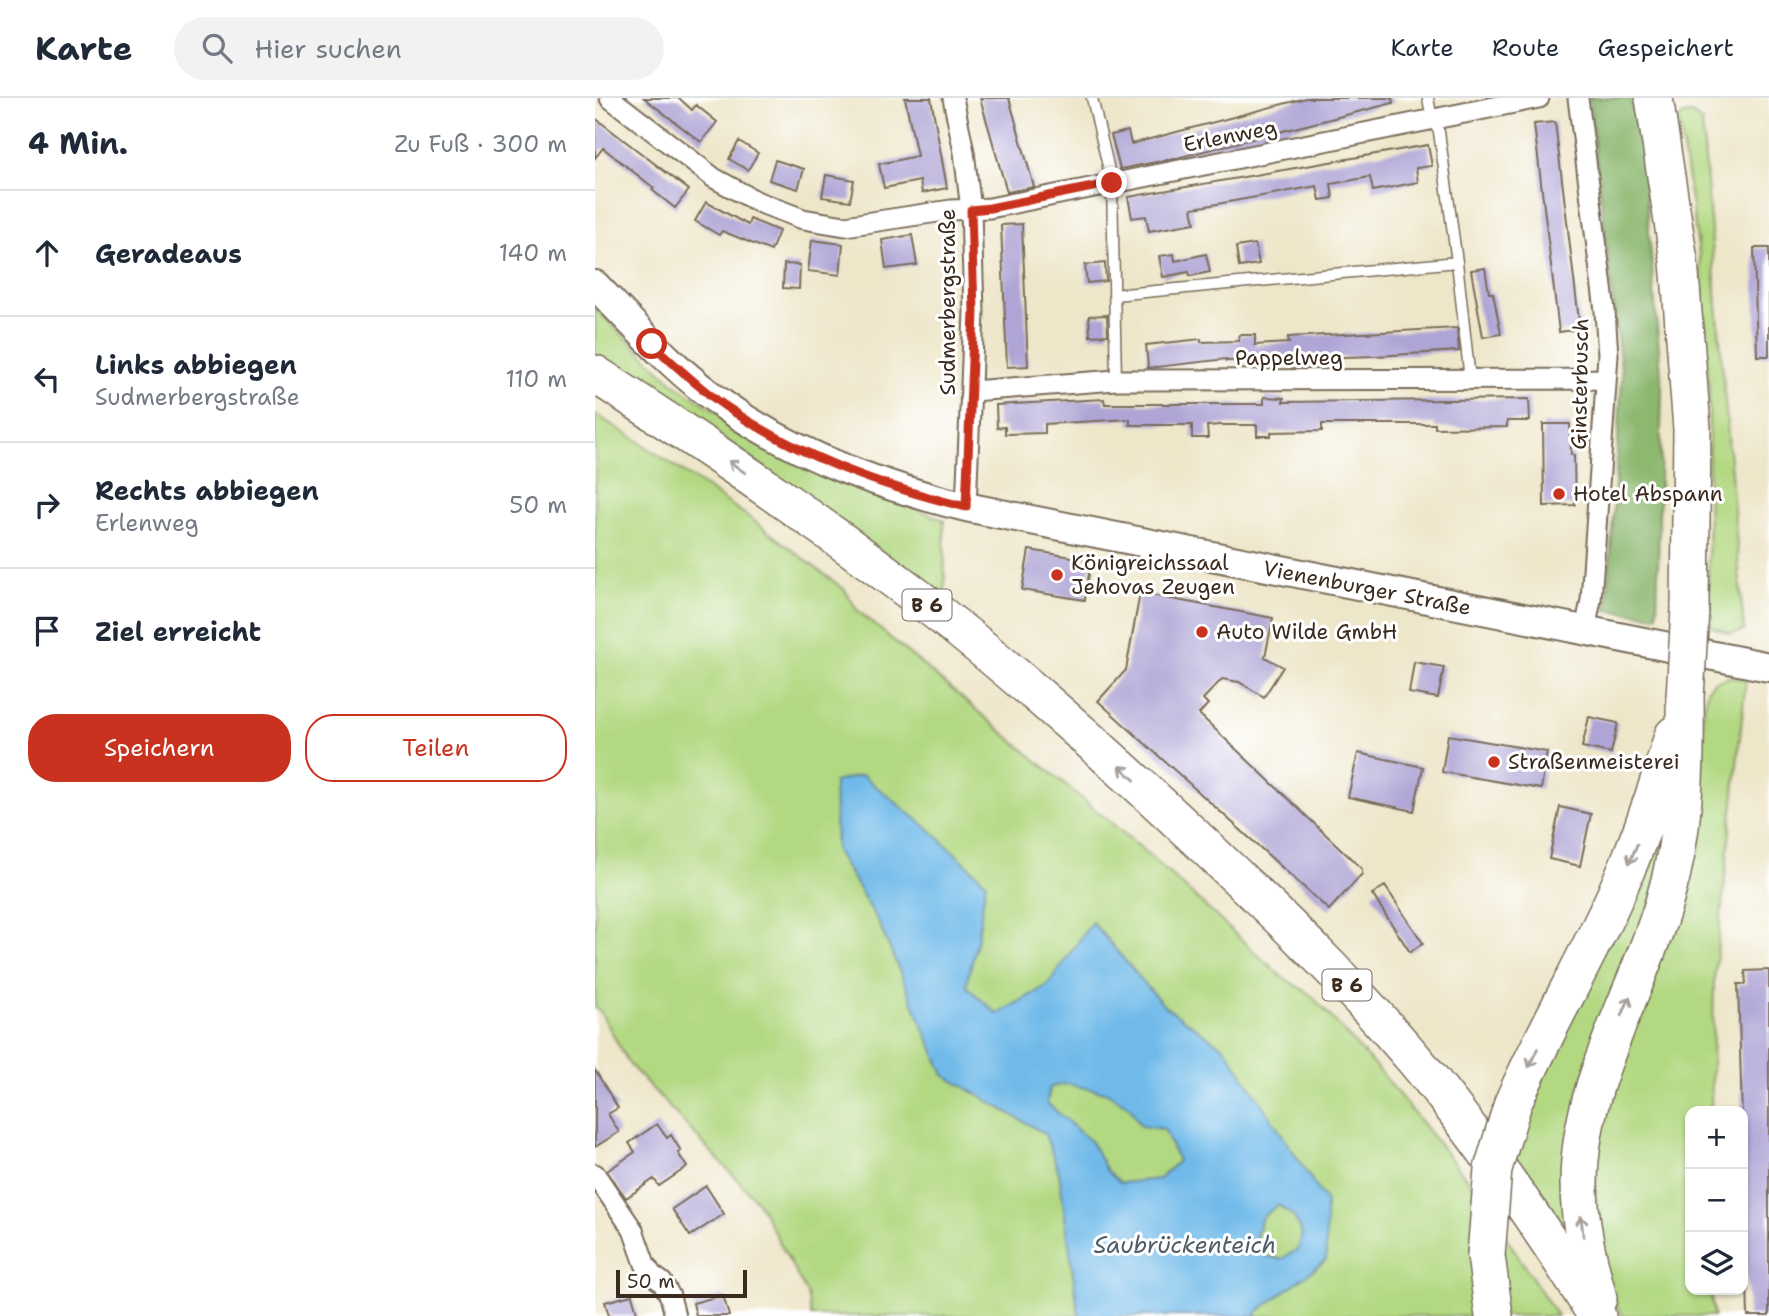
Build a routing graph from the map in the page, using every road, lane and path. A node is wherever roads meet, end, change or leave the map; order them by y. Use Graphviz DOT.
graph roads {
  1 [pos="610,98"];
  2 [pos="953,98"];
  3 [pos="1092,98"];
  4 [pos="1428,98"];
  5 [pos="1539,98"];
  6 [pos="1578,98"];
  7 [pos="1654,98"];
  8 [pos="1432,119"];
  9 [pos="1112,183"];
  10 [pos="971,210"];
  11 [pos="1457,262"];
  12 [pos="595,285"];
  13 [pos="1114,295"];
  14 [pos="595,374"];
  15 [pos="1607,379"];
  16 [pos="1116,380"];
  17 [pos="1470,380"];
  18 [pos="972,391"];
  19 [pos="595,401"];
  20 [pos="966,507"];
  21 [pos="1585,630"];
  22 [pos="1769,667"];
  23 [pos="1685,698"];
  24 [pos="595,1174"];
  25 [pos="674,1316"];
  26 [pos="1494,1316"];
  27 [pos="1573,1316"];
  28 [pos="1597,1316"];
  29 [pos="1603,1316"];
  1 -- 10 [label="street, Erlenweg"];
  2 -- 10 [label="street, Sudmerbergstraße"];
  3 -- 9 [label="lane"];
  4 -- 8 [label="lane"];
  5 -- 8 [label="street, Erlenweg"];
  6 -- 15 [label="street, Ginsterbusch"];
  7 -- 23 [label="highway, bridge"];
  8 -- 9 [label="street, Erlenweg"];
  8 -- 11 [label="lane"];
  9 -- 10 [label="street, Erlenweg"];
  9 -- 13 [label="lane"];
  10 -- 18 [label="street, Sudmerbergstraße"];
  11 -- 13 [label="lane"];
  11 -- 17 [label="lane"];
  12 -- 20 [label="street, Vienenburger Straße"];
  13 -- 16 [label="lane"];
  28 -- 14 [label="highway, B 6, one-way"];
  15 -- 17 [label="street, Pappelweg"];
  15 -- 21 [label="street, Ginsterbusch"];
  16 -- 17 [label="street, Pappelweg"];
  16 -- 18 [label="street, Pappelweg"];
  18 -- 20 [label="street, Sudmerbergstraße"];
  19 -- 27 [label="highway, B 6"];
  20 -- 21 [label="street, Vienenburger Straße"];
  21 -- 22 [label="street, Vienenburger Straße"];
  23 -- 26 [label="highway, one-way, bridge"];
  29 -- 23 [label="highway, one-way"];
  24 -- 25 [label="street"];
}
